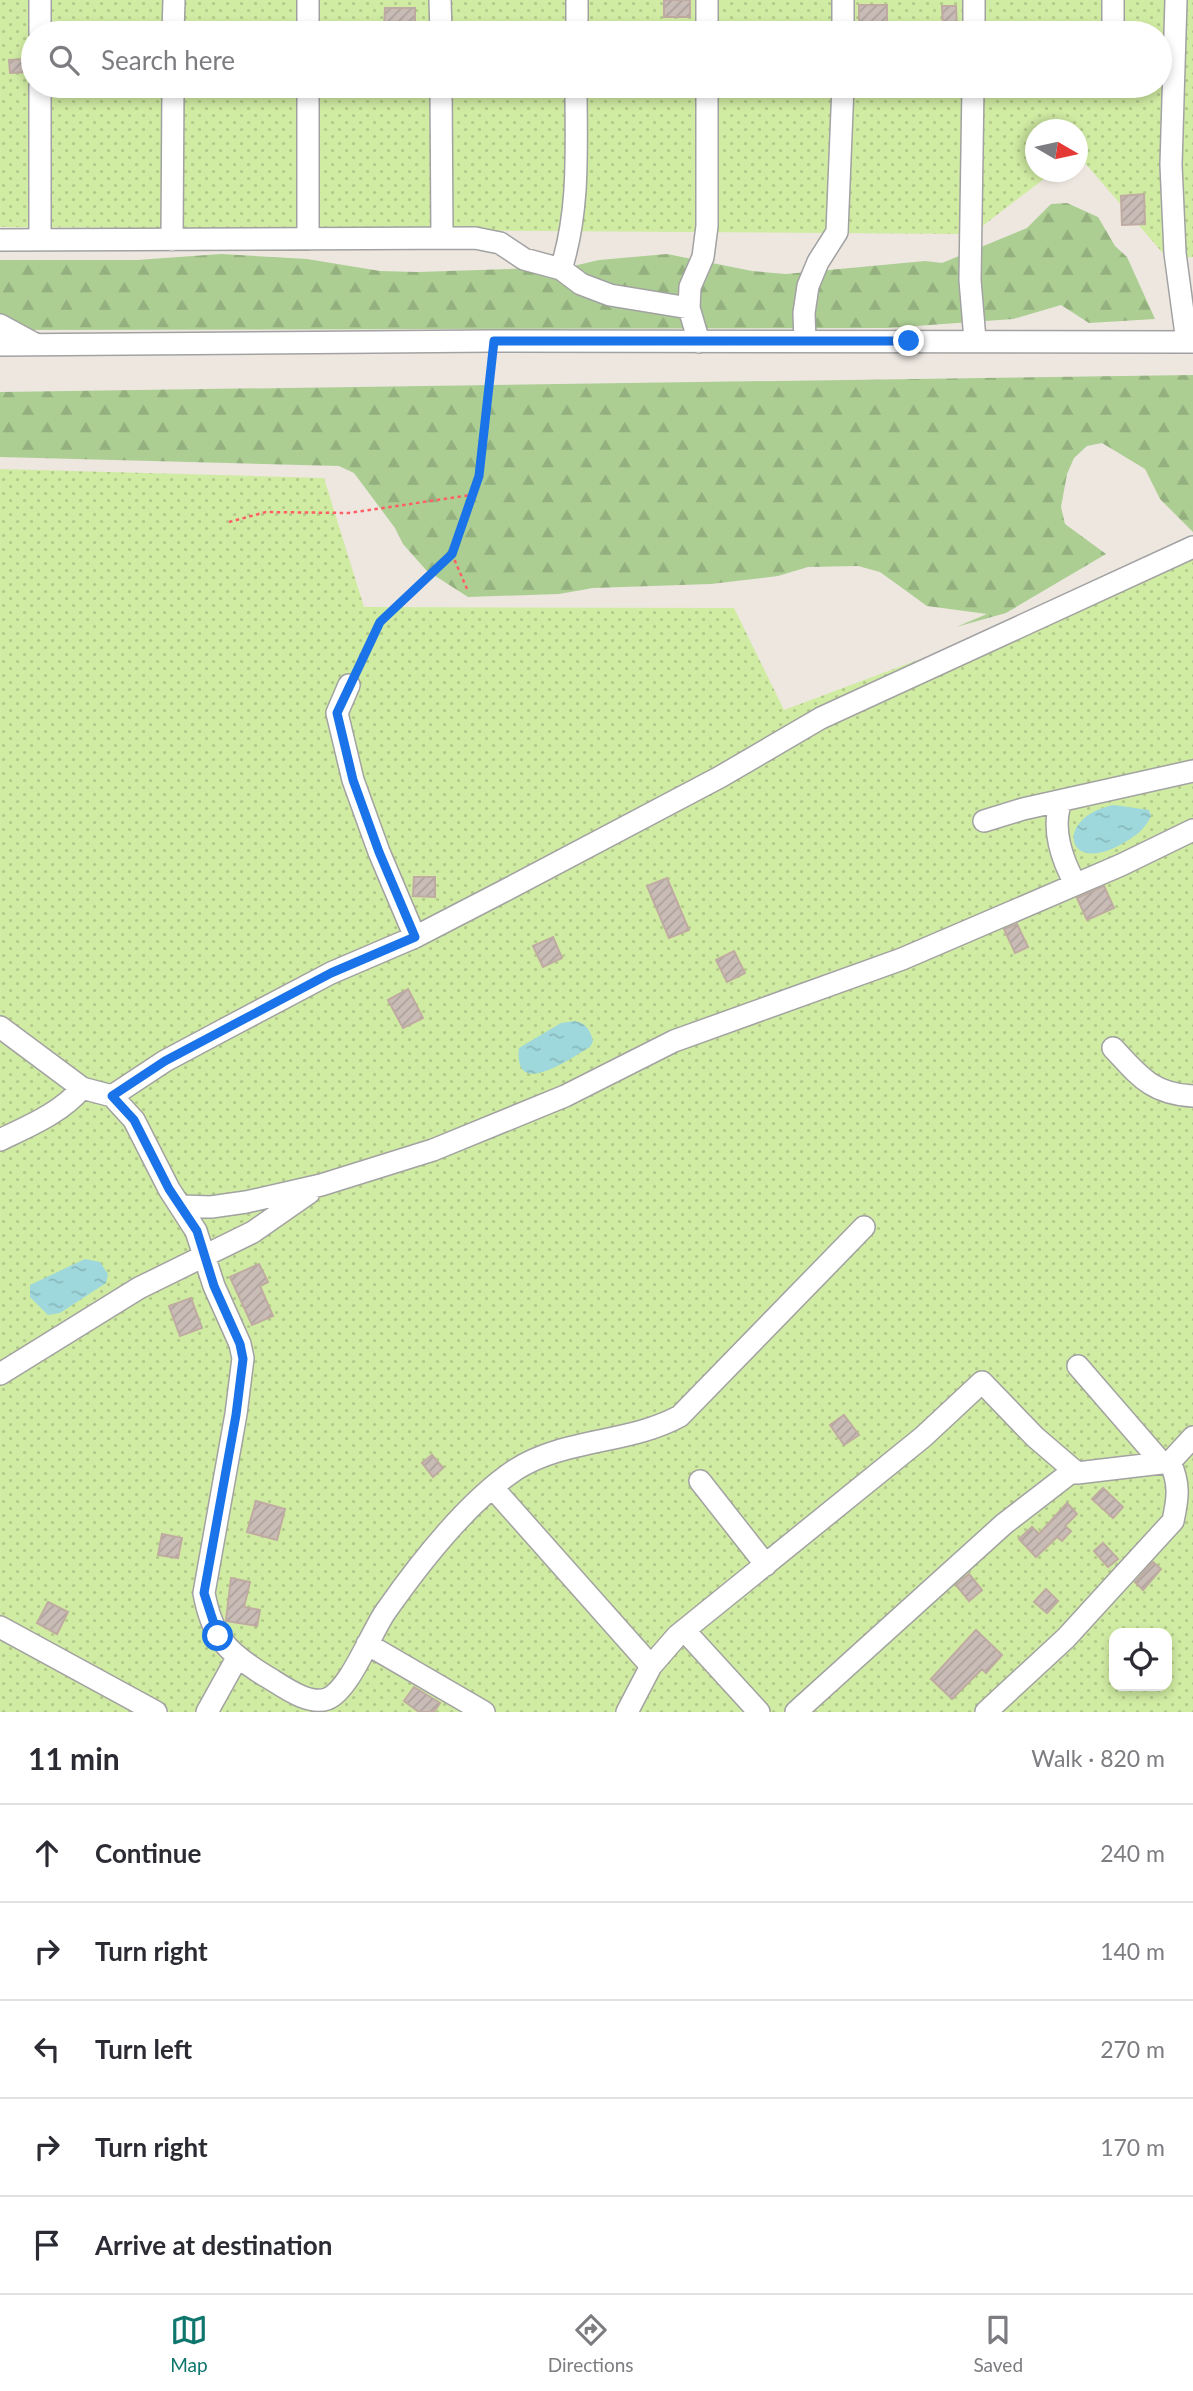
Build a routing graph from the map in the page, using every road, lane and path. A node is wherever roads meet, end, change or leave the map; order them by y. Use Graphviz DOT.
graph roads {
  1 [pos="40,0"];
  2 [pos="174,0"];
  3 [pos="308,0"];
  4 [pos="440,0"];
  5 [pos="577,0"];
  6 [pos="706,0"];
  7 [pos="843,0"];
  8 [pos="974,0"];
  9 [pos="1113,0"];
  10 [pos="1175,0"];
  11 [pos="40,21"];
  12 [pos="173,21"];
  13 [pos="308,21"];
  14 [pos="441,21"];
  15 [pos="577,21"];
  16 [pos="707,21"];
  17 [pos="843,21"];
  18 [pos="974,21"];
  19 [pos="1113,21"];
  20 [pos="40,98"];
  21 [pos="173,98"];
  22 [pos="308,98"];
  23 [pos="441,98"];
  24 [pos="576,98"];
  25 [pos="707,98"];
  26 [pos="843,98"];
  27 [pos="973,98"];
  28 [pos="1179,110"];
  29 [pos="442,238"];
  30 [pos="308,239"];
  31 [pos="0,240"];
  32 [pos="40,240"];
  33 [pos="172,240"];
  34 [pos="561,269"];
  35 [pos="689,308"];
  36 [pos="0,325"];
  37 [pos="975,340"];
  38 [pos="494,341"];
  39 [pos="805,341"];
  40 [pos="699,342"];
  41 [pos="1190,342"];
  42 [pos="0,345"];
  43 [pos="36,345"];
  44 [pos="471,495"];
  45 [pos="229,522"];
  46 [pos="1193,547"];
  47 [pos="452,554"];
  48 [pos="467,589"];
  49 [pos="349,685"];
  50 [pos="1193,771"];
  51 [pos="1060,802"];
  52 [pos="984,821"];
  53 [pos="1193,830"];
  54 [pos="1075,883"];
  55 [pos="415,937"];
  56 [pos="0,1027"];
  57 [pos="1112,1048"];
  58 [pos="82,1088"];
  59 [pos="112,1096"];
  60 [pos="1193,1096"];
  61 [pos="0,1140"];
  62 [pos="321,1185"];
  63 [pos="181,1206"];
  64 [pos="864,1227"];
  65 [pos="205,1258"];
  66 [pos="1078,1366"];
  67 [pos="0,1374"];
  68 [pos="1193,1437"];
  69 [pos="1166,1462"];
  70 [pos="1074,1470"];
  71 [pos="700,1481"];
  72 [pos="493,1488"];
  73 [pos="766,1565"];
  74 [pos="0,1627"];
  75 [pos="684,1630"];
  76 [pos="367,1644"];
  77 [pos="237,1658"];
  78 [pos="651,1666"];
  79 [pos="156,1712"];
  80 [pos="207,1712"];
  81 [pos="484,1712"];
  82 [pos="627,1712"];
  83 [pos="759,1712"];
  84 [pos="796,1712"];
  85 [pos="986,1712"];
  1 -- 11 [label="street"];
  2 -- 12 [label="street"];
  3 -- 13 [label="street"];
  4 -- 14 [label="street"];
  5 -- 15 [label="street"];
  6 -- 16 [label="street"];
  7 -- 17 [label="street"];
  8 -- 18 [label="street"];
  9 -- 19 [label="street"];
  10 -- 28 [label="street"];
  20 -- 32 [label="street"];
  21 -- 33 [label="street"];
  22 -- 30 [label="street"];
  23 -- 29 [label="street"];
  24 -- 34 [label="street"];
  25 -- 35 [label="street"];
  26 -- 39 [label="street"];
  27 -- 37 [label="street"];
  28 -- 41 [label="street"];
  29 -- 30 [label="street"];
  29 -- 34 [label="street"];
  30 -- 33 [label="street"];
  31 -- 32 [label="street"];
  32 -- 33 [label="street"];
  34 -- 35 [label="street"];
  35 -- 40 [label="street"];
  36 -- 43 [label="street"];
  37 -- 39 [label="street"];
  37 -- 41 [label="street"];
  38 -- 40 [label="street"];
  38 -- 43 [label="street"];
  38 -- 44 [label="path"];
  39 -- 40 [label="street"];
  42 -- 43 [label="street"];
  44 -- 45 [label="path"];
  44 -- 47 [label="path"];
  46 -- 55 [label="street"];
  47 -- 48 [label="path"];
  47 -- 49 [label="path"];
  49 -- 55 [label="street"];
  50 -- 51 [label="street"];
  51 -- 52 [label="street"];
  51 -- 54 [label="street"];
  53 -- 54 [label="street"];
  54 -- 62 [label="street"];
  55 -- 59 [label="street"];
  56 -- 58 [label="street"];
  57 -- 60 [label="street"];
  58 -- 59 [label="street"];
  58 -- 61 [label="street"];
  59 -- 63 [label="street"];
  62 -- 63 [label="street"];
  62 -- 65 [label="street"];
  63 -- 65 [label="street"];
  64 -- 72 [label="street"];
  65 -- 67 [label="street"];
  65 -- 77 [label="street"];
  66 -- 69 [label="street"];
  68 -- 69 [label="street"];
  69 -- 70 [label="street"];
  69 -- 85 [label="street"];
  70 -- 73 [label="street"];
  70 -- 84 [label="street"];
  71 -- 73 [label="street"];
  72 -- 76 [label="street"];
  72 -- 78 [label="street"];
  73 -- 75 [label="street"];
  74 -- 79 [label="street"];
  75 -- 78 [label="street"];
  75 -- 83 [label="street"];
  76 -- 77 [label="street"];
  76 -- 81 [label="street"];
  77 -- 80 [label="street"];
  78 -- 82 [label="street"];
}
